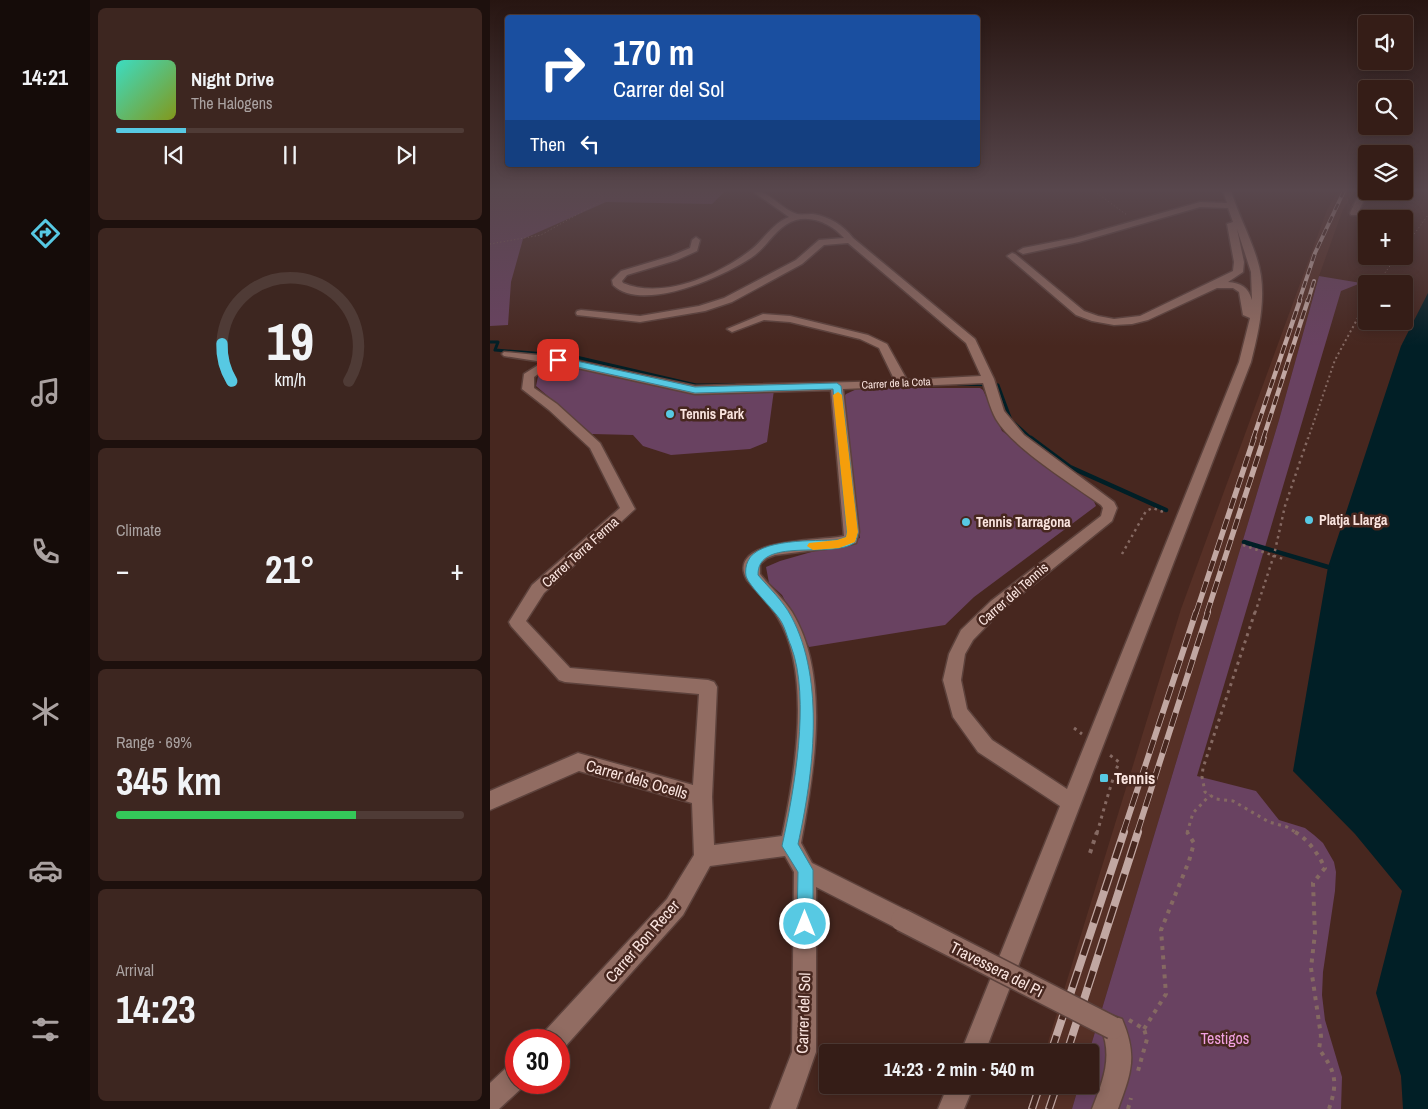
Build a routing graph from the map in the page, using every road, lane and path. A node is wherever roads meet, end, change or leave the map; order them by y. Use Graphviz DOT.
graph roads {
  1 [pos="695,243"];
  2 [pos="762,243"];
  3 [pos="821,243"];
  4 [pos="853,243"];
  5 [pos="1063,243"];
  6 [pos="1234,243"];
  7 [pos="1245,243"];
  8 [pos="1023,251"];
  9 [pos="1012,256"];
  10 [pos="1215,285"];
  11 [pos="582,313"];
  12 [pos="1358,318"];
  13 [pos="732,329"];
  14 [pos="1253,331"];
  15 [pos="508,354"];
  16 [pos="558,360"];
  17 [pos="989,383"];
  18 [pos="902,384"];
  19 [pos="843,386"];
  20 [pos="1163,512"];
  21 [pos="1242,545"];
  22 [pos="1122,554"];
  23 [pos="1274,555"];
  24 [pos="1286,560"];
  25 [pos="1074,728"];
  26 [pos="1096,744"];
  27 [pos="1210,795"];
  28 [pos="702,797"];
  29 [pos="490,801"];
  30 [pos="1072,803"];
  31 [pos="790,846"];
  32 [pos="1090,853"];
  33 [pos="704,857"];
  34 [pos="806,870"];
  35 [pos="564,1029"];
  36 [pos="1144,1029"];
  37 [pos="976,1044"];
  38 [pos="505,1086"];
  39 [pos="957,1094"];
  40 [pos="490,1100"];
  41 [pos="783,1109"];
  42 [pos="951,1109"];
  43 [pos="1105,1109"];
  44 [pos="1329,1109"];
  1 -- 2 [label="street"];
  3 -- 11 [label="street"];
  4 -- 17 [label="street"];
  5 -- 8 [label="street"];
  6 -- 10 [label="street"];
  7 -- 14 [label="street"];
  9 -- 10 [label="street"];
  10 -- 14 [label="street"];
  12 -- 23 [label="path"];
  13 -- 18 [label="street"];
  14 -- 26 [label="street"];
  15 -- 16 [label="street, Carrer de la Cota"];
  16 -- 19 [label="street, Carrer de la Cota"];
  16 -- 28 [label="street, Carrer Terra Ferma"];
  17 -- 18 [label="street, Carrer de la Cota"];
  17 -- 30 [label="street, Carrer del Tennis"];
  18 -- 19 [label="street, Carrer de la Cota"];
  19 -- 31 [label="street"];
  20 -- 22 [label="path"];
  21 -- 23 [label="path"];
  23 -- 24 [label="path"];
  23 -- 27 [label="path"];
  25 -- 26 [label="path"];
  26 -- 30 [label="street"];
  26 -- 32 [label="path"];
  27 -- 36 [label="path"];
  27 -- 44 [label="path"];
  28 -- 29 [label="street, Carrer dels Ocells"];
  28 -- 33 [label="street, Carrer dels Ocells"];
  30 -- 37 [label="street"];
  31 -- 33 [label="street"];
  31 -- 34 [label="street"];
  33 -- 35 [label="street, Carrer Bon Recer"];
  34 -- 41 [label="street, Carrer del Sol"];
  34 -- 43 [label="street, Travessera del Pi, bridge"];
  38 -- 40 [label="street"];
  39 -- 42 [label="street"];
}
